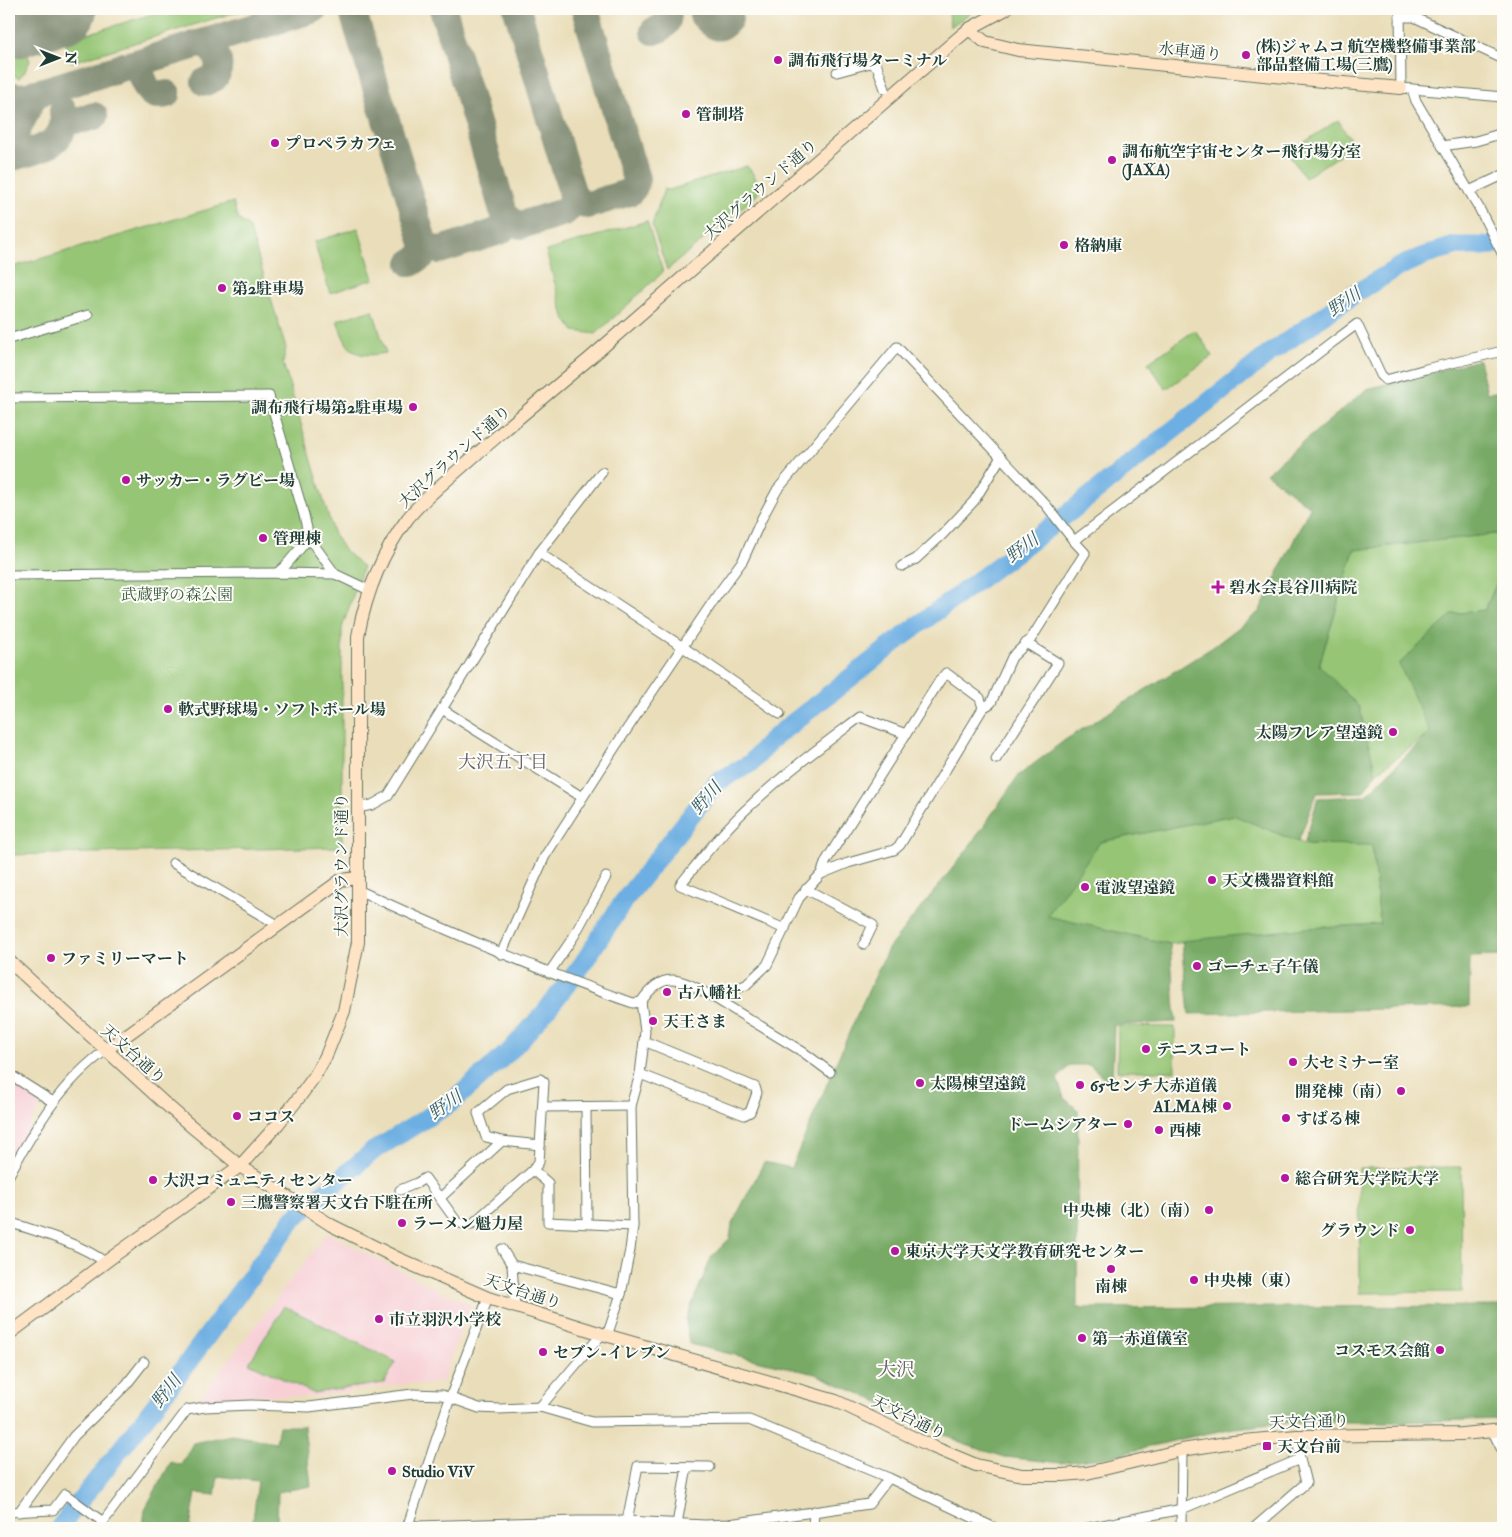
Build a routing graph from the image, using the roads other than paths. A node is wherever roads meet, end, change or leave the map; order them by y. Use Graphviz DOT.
graph roads {
  1 [pos="1006,9"];
  2 [pos="1400,13"];
  3 [pos="969,29"];
  4 [pos="1503,59"];
  5 [pos="837,72"];
  6 [pos="1406,88"];
  7 [pos="885,89"];
  8 [pos="1503,97"];
  9 [pos="1503,133"];
  10 [pos="1442,146"];
  11 [pos="1503,175"];
  12 [pos="1469,191"];
  13 [pos="1503,255"];
  14 [pos="88,315"];
  15 [pos="9,339"];
  16 [pos="1503,351"];
  17 [pos="9,398"];
  18 [pos="1001,457"];
  19 [pos="602,472"];
  20 [pos="309,538"];
  21 [pos="1073,540"];
  22 [pos="539,553"];
  23 [pos="902,566"];
  24 [pos="277,573"];
  25 [pos="335,574"];
  26 [pos="9,575"];
  27 [pos="369,590"];
  28 [pos="1026,643"];
  29 [pos="683,647"];
  30 [pos="983,708"];
  31 [pos="442,710"];
  32 [pos="780,714"];
  33 [pos="906,734"];
  34 [pos="996,759"];
  35 [pos="582,797"];
  36 [pos="358,808"];
  37 [pos="173,863"];
  38 [pos="821,874"];
  39 [pos="606,877"];
  40 [pos="358,884"];
  41 [pos="806,889"];
  42 [pos="278,925"];
  43 [pos="785,929"];
  44 [pos="864,944"];
  45 [pos="501,954"];
  46 [pos="9,961"];
  47 [pos="549,973"];
  48 [pos="713,997"];
  49 [pos="641,1002"];
  50 [pos="644,1041"];
  51 [pos="106,1050"];
  52 [pos="830,1072"];
  53 [pos="9,1074"];
  54 [pos="640,1074"];
  55 [pos="53,1102"];
  56 [pos="631,1106"];
  57 [pos="543,1107"];
  58 [pos="586,1108"];
  59 [pos="502,1141"];
  60 [pos="540,1146"];
  61 [pos="240,1166"];
  62 [pos="533,1170"];
  63 [pos="9,1175"];
  64 [pos="400,1190"];
  65 [pos="440,1198"];
  66 [pos="9,1222"];
  67 [pos="587,1223"];
  68 [pos="633,1226"];
  69 [pos="502,1249"];
  70 [pos="105,1262"];
  71 [pos="512,1266"];
  72 [pos="621,1294"];
  73 [pos="488,1298"];
  74 [pos="515,1308"];
  75 [pos="9,1334"];
  76 [pos="604,1335"];
  77 [pos="144,1362"];
  78 [pos="450,1398"];
  79 [pos="540,1407"];
  80 [pos="1498,1431"];
  81 [pos="1297,1436"];
  82 [pos="1503,1448"];
  83 [pos="1182,1450"];
  84 [pos="1300,1459"];
  85 [pos="687,1467"];
  86 [pos="710,1468"];
  87 [pos="889,1478"];
  88 [pos="1182,1509"];
  89 [pos="814,1511"];
  90 [pos="9,1512"];
  91 [pos="19,1512"];
  92 [pos="627,1521"];
  93 [pos="101,1524"];
  94 [pos="678,1524"];
  95 [pos="578,1525"];
  96 [pos="408,1526"];
  97 [pos="705,1527"];
  98 [pos="813,1528"];
  99 [pos="995,1528"];
  100 [pos="1088,1528"];
  101 [pos="1181,1528"];
  102 [pos="1254,1528"];
  1 -- 3 [label="street, 大沢グラウンド通り"];
  2 -- 4 [label="street"];
  2 -- 6 [label="street"];
  3 -- 6 [label="street, 水車通り"];
  3 -- 27 [label="street, 大沢グラウンド通り"];
  5 -- 7 [label="street"];
  6 -- 8 [label="street, 水車通り"];
  6 -- 10 [label="street"];
  9 -- 10 [label="street"];
  10 -- 12 [label="street"];
  11 -- 12 [label="street"];
  12 -- 13 [label="street"];
  14 -- 15 [label="street"];
  16 -- 21 [label="street"];
  17 -- 20 [label="street"];
  18 -- 21 [label="street"];
  18 -- 23 [label="street"];
  18 -- 29 [label="street"];
  19 -- 22 [label="street"];
  20 -- 24 [label="street"];
  20 -- 25 [label="street"];
  21 -- 28 [label="street"];
  22 -- 29 [label="street"];
  22 -- 31 [label="street"];
  24 -- 25 [label="street"];
  24 -- 26 [label="street"];
  25 -- 27 [label="street"];
  27 -- 36 [label="street, 大沢グラウンド通り"];
  28 -- 30 [label="street"];
  28 -- 34 [label="street"];
  29 -- 32 [label="street"];
  29 -- 35 [label="street"];
  30 -- 33 [label="street"];
  30 -- 38 [label="street"];
  31 -- 35 [label="street"];
  31 -- 36 [label="street"];
  33 -- 38 [label="street"];
  33 -- 43 [label="street"];
  35 -- 45 [label="street"];
  36 -- 40 [label="street, 大沢グラウンド通り"];
  37 -- 42 [label="street"];
  38 -- 41 [label="street"];
  39 -- 47 [label="street"];
  40 -- 42 [label="street"];
  40 -- 45 [label="street"];
  40 -- 61 [label="street, 大沢グラウンド通り"];
  41 -- 43 [label="street"];
  41 -- 44 [label="street"];
  42 -- 51 [label="street"];
  43 -- 48 [label="street"];
  45 -- 47 [label="street"];
  46 -- 51 [label="street, 天文台通り"];
  47 -- 49 [label="street"];
  48 -- 49 [label="street"];
  48 -- 52 [label="street"];
  49 -- 50 [label="street"];
  50 -- 54 [label="street"];
  50 -- 54 [label="street"];
  51 -- 55 [label="street"];
  51 -- 61 [label="street, 天文台通り"];
  53 -- 55 [label="street"];
  54 -- 56 [label="street"];
  55 -- 63 [label="street"];
  56 -- 58 [label="street"];
  56 -- 68 [label="street"];
  57 -- 58 [label="street"];
  57 -- 59 [label="street"];
  57 -- 60 [label="street"];
  58 -- 67 [label="street"];
  59 -- 60 [label="street"];
  59 -- 65 [label="street"];
  60 -- 62 [label="street"];
  61 -- 70 [label="street, 大沢グラウンド通り"];
  61 -- 73 [label="street, 天文台通り"];
  62 -- 65 [label="street"];
  62 -- 67 [label="street"];
  64 -- 65 [label="street"];
  66 -- 70 [label="street"];
  67 -- 68 [label="street"];
  68 -- 72 [label="street"];
  69 -- 71 [label="street"];
  70 -- 75 [label="street, 大沢グラウンド通り"];
  71 -- 72 [label="street"];
  71 -- 74 [label="street"];
  72 -- 76 [label="street"];
  73 -- 74 [label="street, 天文台通り"];
  73 -- 78 [label="street"];
  74 -- 76 [label="street, 天文台通り"];
  76 -- 79 [label="street"];
  76 -- 83 [label="street, 天文台通り"];
  77 -- 91 [label="street"];
  78 -- 79 [label="street"];
  78 -- 93 [label="street"];
  78 -- 96 [label="street"];
  79 -- 87 [label="street"];
  80 -- 81 [label="street, 天文台通り"];
  80 -- 82 [label="street"];
  81 -- 83 [label="street, 天文台通り"];
  81 -- 84 [label="street"];
  83 -- 88 [label="street"];
  84 -- 88 [label="street"];
  84 -- 102 [label="street"];
  85 -- 86 [label="street"];
  85 -- 92 [label="street"];
  85 -- 94 [label="street"];
  87 -- 89 [label="street"];
  87 -- 99 [label="street"];
  88 -- 100 [label="street"];
  88 -- 101 [label="street"];
  89 -- 97 [label="street"];
  89 -- 98 [label="street"];
  90 -- 91 [label="street"];
  91 -- 93 [label="street"];
  92 -- 94 [label="street"];
  92 -- 95 [label="street"];
  94 -- 97 [label="street"];
  95 -- 96 [label="street"];
}
